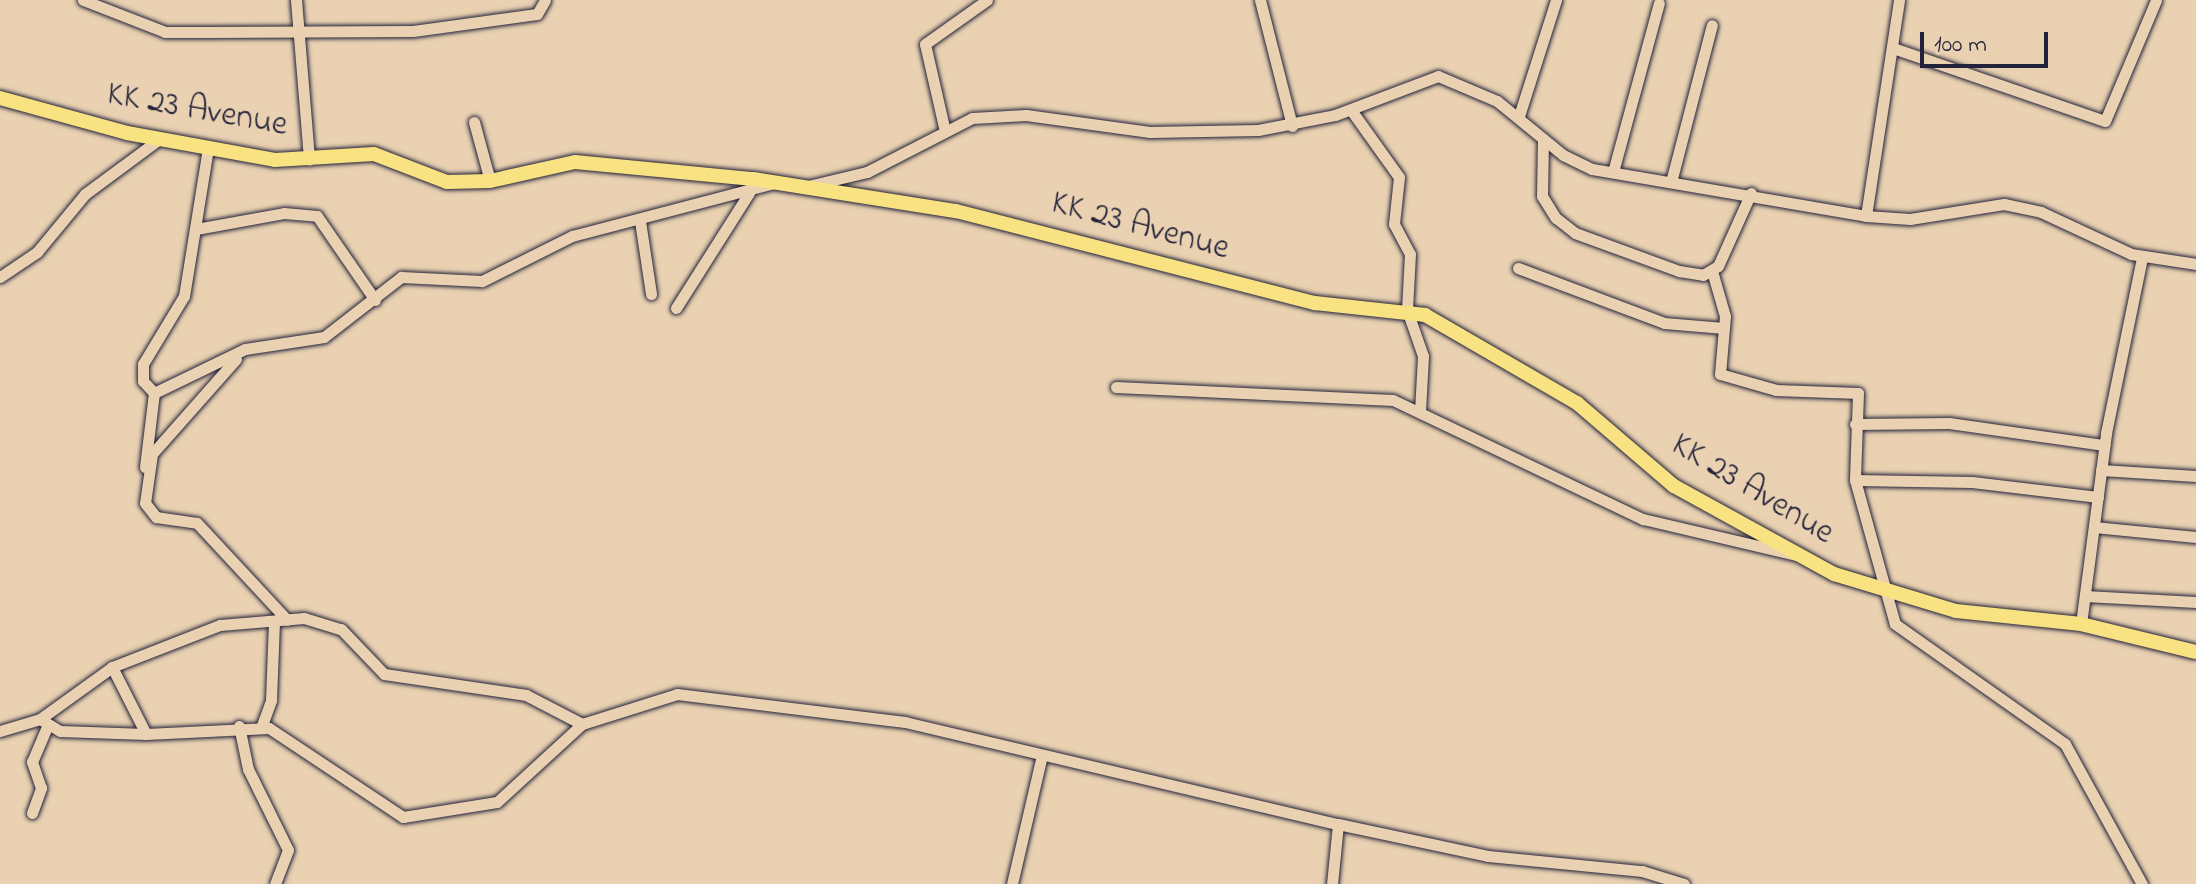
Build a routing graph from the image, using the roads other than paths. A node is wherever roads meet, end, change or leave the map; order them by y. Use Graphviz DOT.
graph roads {
  1 [pos="83,0"];
  2 [pos="296,0"];
  3 [pos="545,0"];
  4 [pos="987,0"];
  5 [pos="1260,0"];
  6 [pos="1556,0"];
  7 [pos="1899,0"];
  8 [pos="2156,0"];
  9 [pos="1659,3"];
  10 [pos="1712,25"];
  11 [pos="295,31"];
  12 [pos="1893,48"];
  13 [pos="0,98"];
  14 [pos="1351,110"];
  15 [pos="1519,116"];
  16 [pos="474,122"];
  17 [pos="1292,126"];
  18 [pos="944,127"];
  19 [pos="1543,139"];
  20 [pos="158,140"];
  21 [pos="208,148"];
  22 [pos="309,159"];
  23 [pos="1613,172"];
  24 [pos="490,181"];
  25 [pos="774,182"];
  26 [pos="1671,182"];
  27 [pos="806,187"];
  28 [pos="749,193"];
  29 [pos="1751,193"];
  30 [pos="1866,216"];
  31 [pos="640,221"];
  32 [pos="196,229"];
  33 [pos="2142,257"];
  34 [pos="2196,264"];
  35 [pos="1518,268"];
  36 [pos="1712,271"];
  37 [pos="0,277"];
  38 [pos="651,294"];
  39 [pos="375,300"];
  40 [pos="676,308"];
  41 [pos="1407,310"];
  42 [pos="1724,328"];
  43 [pos="245,349"];
  44 [pos="1116,387"];
  45 [pos="154,393"];
  46 [pos="1420,412"];
  47 [pos="1855,424"];
  48 [pos="2104,445"];
  49 [pos="2101,470"];
  50 [pos="147,475"];
  51 [pos="2196,476"];
  52 [pos="1855,480"];
  53 [pos="2098,497"];
  54 [pos="2094,527"];
  55 [pos="2196,537"];
  56 [pos="1800,556"];
  57 [pos="1880,591"];
  58 [pos="2085,596"];
  59 [pos="2196,602"];
  60 [pos="287,620"];
  61 [pos="274,622"];
  62 [pos="2081,624"];
  63 [pos="2196,652"];
  64 [pos="112,667"];
  65 [pos="44,723"];
  66 [pos="582,724"];
  67 [pos="239,726"];
  68 [pos="261,728"];
  69 [pos="0,731"];
  70 [pos="146,734"];
  71 [pos="1042,755"];
  72 [pos="32,813"];
  73 [pos="1338,824"];
  74 [pos="275,884"];
  75 [pos="1012,884"];
  76 [pos="1332,884"];
  77 [pos="1684,884"];
  78 [pos="2142,884"];
  1 -- 11 [label="street"];
  2 -- 11 [label="street"];
  3 -- 11 [label="street"];
  4 -- 18 [label="street"];
  5 -- 17 [label="street"];
  6 -- 15 [label="street"];
  7 -- 12 [label="street"];
  8 -- 12 [label="street"];
  9 -- 23 [label="street"];
  10 -- 26 [label="street"];
  11 -- 22 [label="street"];
  12 -- 30 [label="street"];
  13 -- 20 [label="main road, KK 23 Avenue"];
  14 -- 15 [label="street"];
  14 -- 17 [label="street"];
  14 -- 41 [label="street"];
  15 -- 19 [label="street"];
  16 -- 24 [label="street"];
  17 -- 18 [label="street"];
  18 -- 27 [label="street"];
  19 -- 23 [label="street"];
  19 -- 36 [label="street"];
  20 -- 21 [label="main road, KK 23 Avenue"];
  20 -- 37 [label="street"];
  21 -- 22 [label="main road, KK 23 Avenue"];
  21 -- 32 [label="street"];
  22 -- 24 [label="main road, KK 23 Avenue"];
  23 -- 26 [label="street"];
  24 -- 25 [label="main road, KK 23 Avenue"];
  25 -- 27 [label="main road, KK 23 Avenue"];
  25 -- 28 [label="street"];
  26 -- 29 [label="street"];
  27 -- 41 [label="main road, KK 23 Avenue"];
  28 -- 31 [label="street"];
  28 -- 40 [label="street"];
  29 -- 30 [label="street"];
  29 -- 36 [label="street"];
  30 -- 33 [label="street"];
  31 -- 38 [label="street"];
  31 -- 39 [label="street"];
  32 -- 39 [label="street"];
  32 -- 45 [label="street"];
  33 -- 34 [label="street"];
  33 -- 48 [label="street"];
  35 -- 42 [label="street"];
  36 -- 42 [label="street"];
  39 -- 43 [label="street"];
  41 -- 46 [label="street"];
  41 -- 56 [label="main road, KK 23 Avenue"];
  42 -- 47 [label="street"];
  43 -- 45 [label="street"];
  43 -- 50 [label="street"];
  44 -- 46 [label="street"];
  45 -- 50 [label="street"];
  46 -- 56 [label="street"];
  47 -- 48 [label="street"];
  47 -- 52 [label="street"];
  48 -- 49 [label="street"];
  49 -- 51 [label="street"];
  49 -- 53 [label="street"];
  50 -- 60 [label="street"];
  52 -- 53 [label="street"];
  52 -- 57 [label="street"];
  53 -- 54 [label="street"];
  54 -- 55 [label="street"];
  54 -- 58 [label="street"];
  56 -- 57 [label="main road, KK 23 Avenue"];
  57 -- 62 [label="main road, KK 23 Avenue"];
  57 -- 78 [label="street"];
  58 -- 59 [label="street"];
  58 -- 62 [label="street"];
  60 -- 61 [label="street"];
  60 -- 66 [label="street"];
  61 -- 64 [label="street"];
  61 -- 68 [label="street"];
  62 -- 63 [label="main road, KK 23 Avenue"];
  64 -- 65 [label="street"];
  64 -- 70 [label="street"];
  65 -- 69 [label="street"];
  65 -- 70 [label="street"];
  65 -- 72 [label="street"];
  66 -- 68 [label="street"];
  66 -- 71 [label="street"];
  67 -- 68 [label="street"];
  67 -- 70 [label="street"];
  67 -- 74 [label="street"];
  71 -- 73 [label="street"];
  71 -- 75 [label="street"];
  73 -- 76 [label="street"];
  73 -- 77 [label="street"];
}
